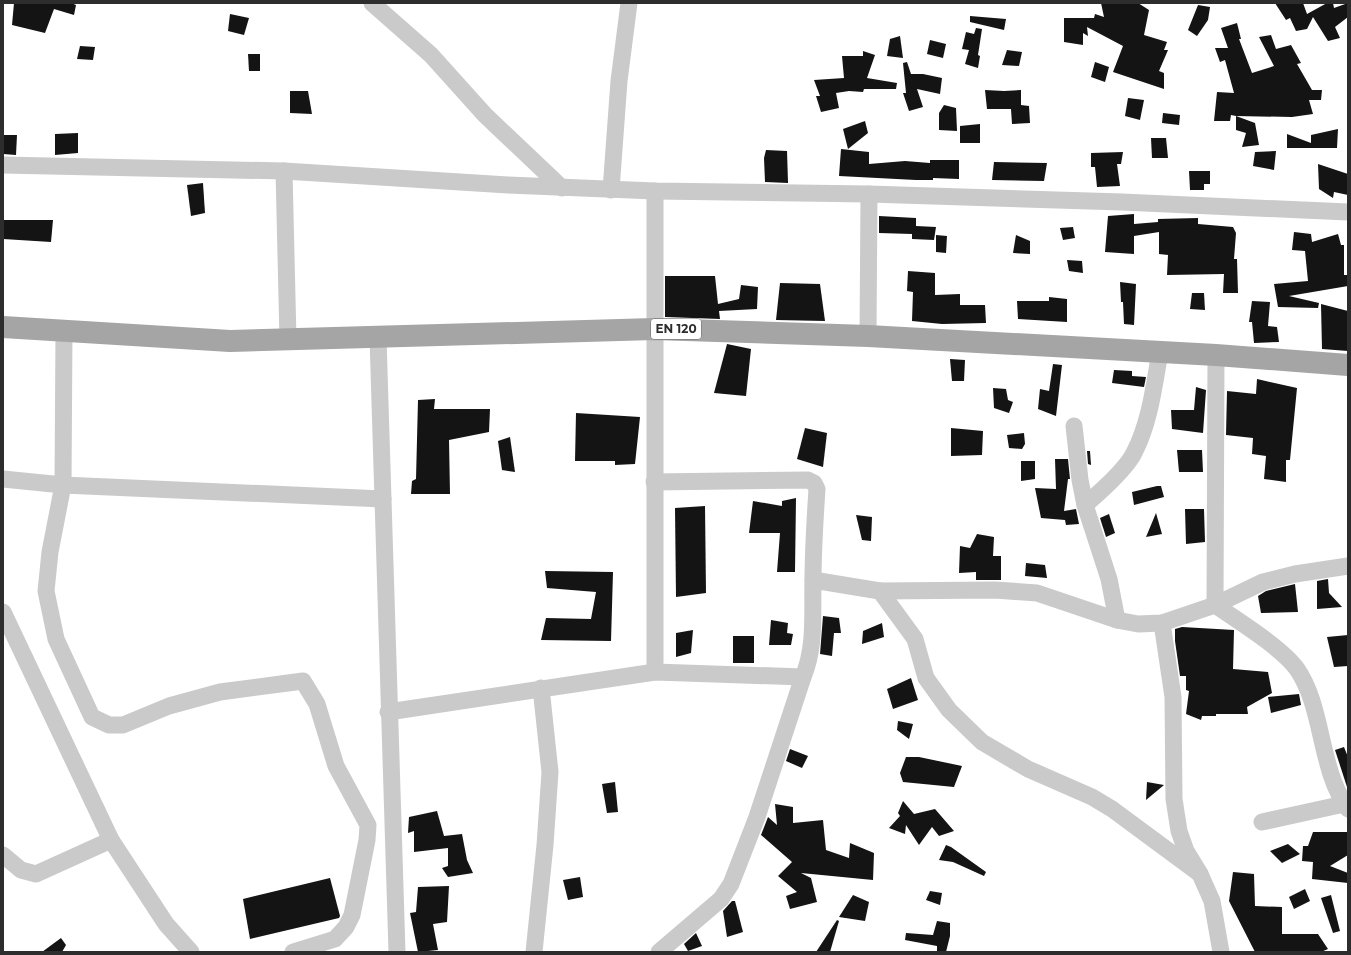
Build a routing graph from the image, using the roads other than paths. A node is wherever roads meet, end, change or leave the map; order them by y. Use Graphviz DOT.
graph roads {
  1 [pos="372,3"];
  2 [pos="629,3"];
  3 [pos="3,165"];
  4 [pos="284,171"];
  5 [pos="562,188"];
  6 [pos="611,190"];
  7 [pos="655,191"];
  8 [pos="869,194"];
  9 [pos="1348,212"];
  10 [pos="3,327"];
  11 [pos="654,329"];
  12 [pos="64,330"];
  13 [pos="868,336"];
  14 [pos="378,338"];
  15 [pos="288,340"];
  16 [pos="1160,352"];
  17 [pos="1216,355"];
  18 [pos="1348,365"];
  19 [pos="1074,426"];
  20 [pos="3,479"];
  21 [pos="654,482"];
  22 [pos="62,485"];
  23 [pos="383,499"];
  24 [pos="1085,505"];
  25 [pos="1348,566"];
  26 [pos="813,580"];
  27 [pos="880,591"];
  28 [pos="1215,605"];
  29 [pos="3,612"];
  30 [pos="1117,620"];
  31 [pos="1162,623"];
  32 [pos="655,672"];
  33 [pos="803,677"];
  34 [pos="541,688"];
  35 [pos="388,712"];
  36 [pos="1346,807"];
  37 [pos="1262,822"];
  38 [pos="111,840"];
  39 [pos="3,855"];
  40 [pos="1200,874"];
  41 [pos="191,952"];
  42 [pos="293,952"];
  43 [pos="397,952"];
  44 [pos="534,952"];
  45 [pos="659,952"];
  46 [pos="1221,952"];
  1 -- 5 [label="street"];
  2 -- 6 [label="street"];
  3 -- 4 [label="street"];
  4 -- 5 [label="street"];
  4 -- 15 [label="street"];
  5 -- 6 [label="street"];
  6 -- 7 [label="street"];
  7 -- 8 [label="street"];
  7 -- 11 [label="street"];
  8 -- 9 [label="street"];
  8 -- 13 [label="street"];
  10 -- 12 [label="main road, EN 120"];
  11 -- 13 [label="main road, EN 120"];
  11 -- 14 [label="main road, EN 120"];
  11 -- 21 [label="street"];
  12 -- 15 [label="main road, EN 120"];
  12 -- 22 [label="street"];
  13 -- 16 [label="main road, EN 120"];
  14 -- 15 [label="main road, EN 120"];
  14 -- 23 [label="street"];
  16 -- 17 [label="main road, EN 120"];
  16 -- 24 [label="street"];
  17 -- 18 [label="main road, EN 120"];
  17 -- 28 [label="street"];
  19 -- 24 [label="street"];
  20 -- 22 [label="street"];
  21 -- 26 [label="street"];
  21 -- 32 [label="street"];
  22 -- 23 [label="street"];
  22 -- 42 [label="street"];
  23 -- 35 [label="street"];
  24 -- 30 [label="street"];
  25 -- 28 [label="street"];
  26 -- 27 [label="street"];
  26 -- 33 [label="street"];
  27 -- 30 [label="street"];
  27 -- 40 [label="street"];
  28 -- 31 [label="street"];
  28 -- 36 [label="street"];
  29 -- 38 [label="street"];
  30 -- 31 [label="street"];
  31 -- 40 [label="street"];
  32 -- 33 [label="street"];
  32 -- 34 [label="street"];
  33 -- 45 [label="street"];
  34 -- 35 [label="street"];
  34 -- 44 [label="street"];
  35 -- 43 [label="street"];
  36 -- 37 [label="street"];
  38 -- 39 [label="street"];
  38 -- 41 [label="street"];
  40 -- 46 [label="street"];
}
